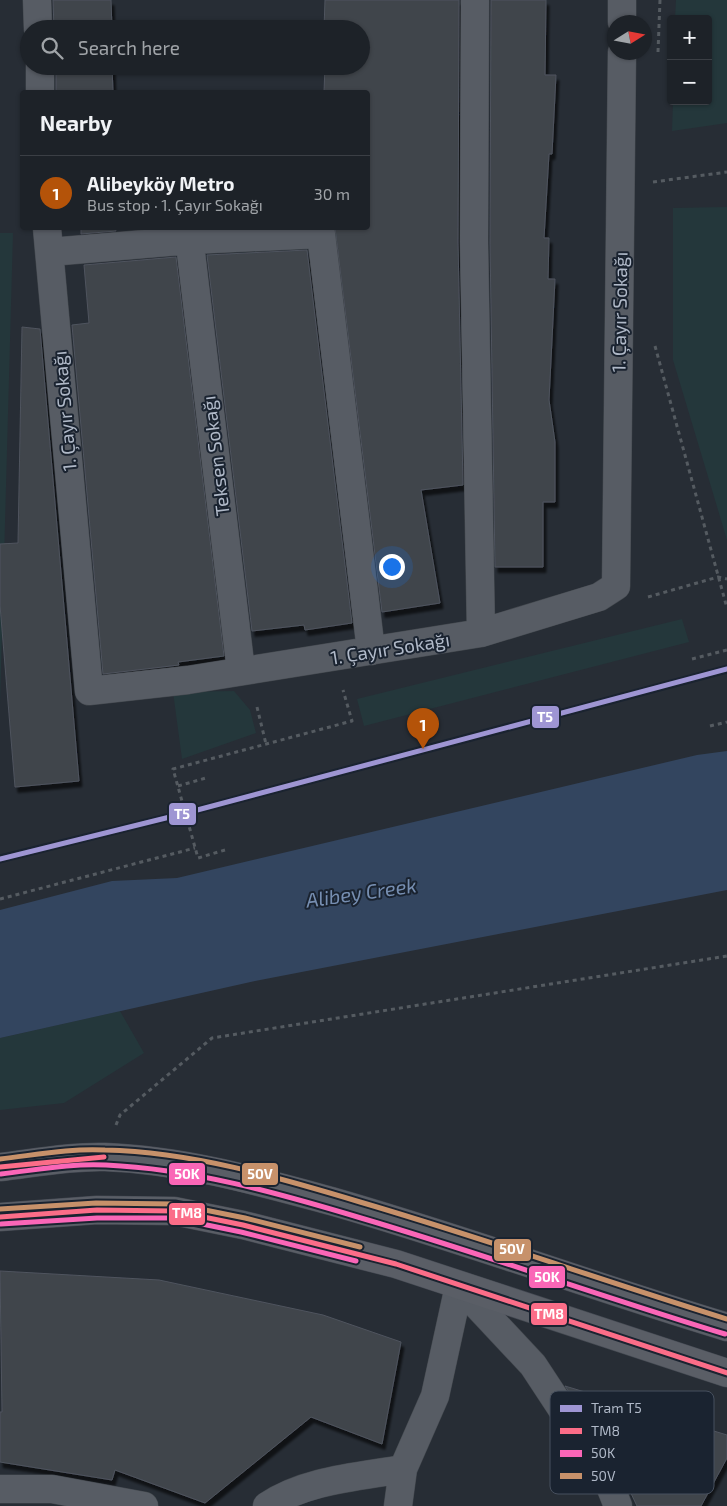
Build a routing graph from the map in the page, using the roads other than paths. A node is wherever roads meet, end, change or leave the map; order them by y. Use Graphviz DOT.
graph roads {
  1 [pos="37,0"];
  2 [pos="475,0"];
  3 [pos="622,0"];
  4 [pos="622,15"];
  5 [pos="38,20"];
  6 [pos="622,60"];
  7 [pos="40,75"];
  8 [pos="40,90"];
  9 [pos="48,240"];
  10 [pos="192,240"];
  11 [pos="481,633"];
  12 [pos="370,651"];
  13 [pos="241,672"];
  14 [pos="0,1167"];
  15 [pos="0,1217"];
  16 [pos="459,1286"];
  17 [pos="727,1327"];
  18 [pos="727,1373"];
  19 [pos="550,1391"];
  20 [pos="403,1469"];
  21 [pos="0,1489"];
  22 [pos="613,1494"];
  23 [pos="144,1506"];
  24 [pos="267,1506"];
  25 [pos="398,1506"];
  26 [pos="618,1506"];
  1 -- 5 [label="street"];
  2 -- 11 [label="street"];
  3 -- 4 [label="street"];
  6 -- 11 [label="street, 1. Çayır Sokağı"];
  7 -- 8 [label="street"];
  9 -- 10 [label="street"];
  9 -- 13 [label="street, 1. Çayır Sokağı"];
  10 -- 12 [label="street"];
  10 -- 13 [label="street, Teksen Sokağı"];
  11 -- 12 [label="street, 1. Çayır Sokağı"];
  12 -- 13 [label="street, 1. Çayır Sokağı"];
  14 -- 17 [label="main road"];
  15 -- 16 [label="main road"];
  16 -- 18 [label="main road"];
  16 -- 19 [label="street"];
  16 -- 20 [label="street"];
  20 -- 24 [label="street"];
  20 -- 25 [label="street"];
  21 -- 23 [label="street"];
  22 -- 26 [label="street"];
}
